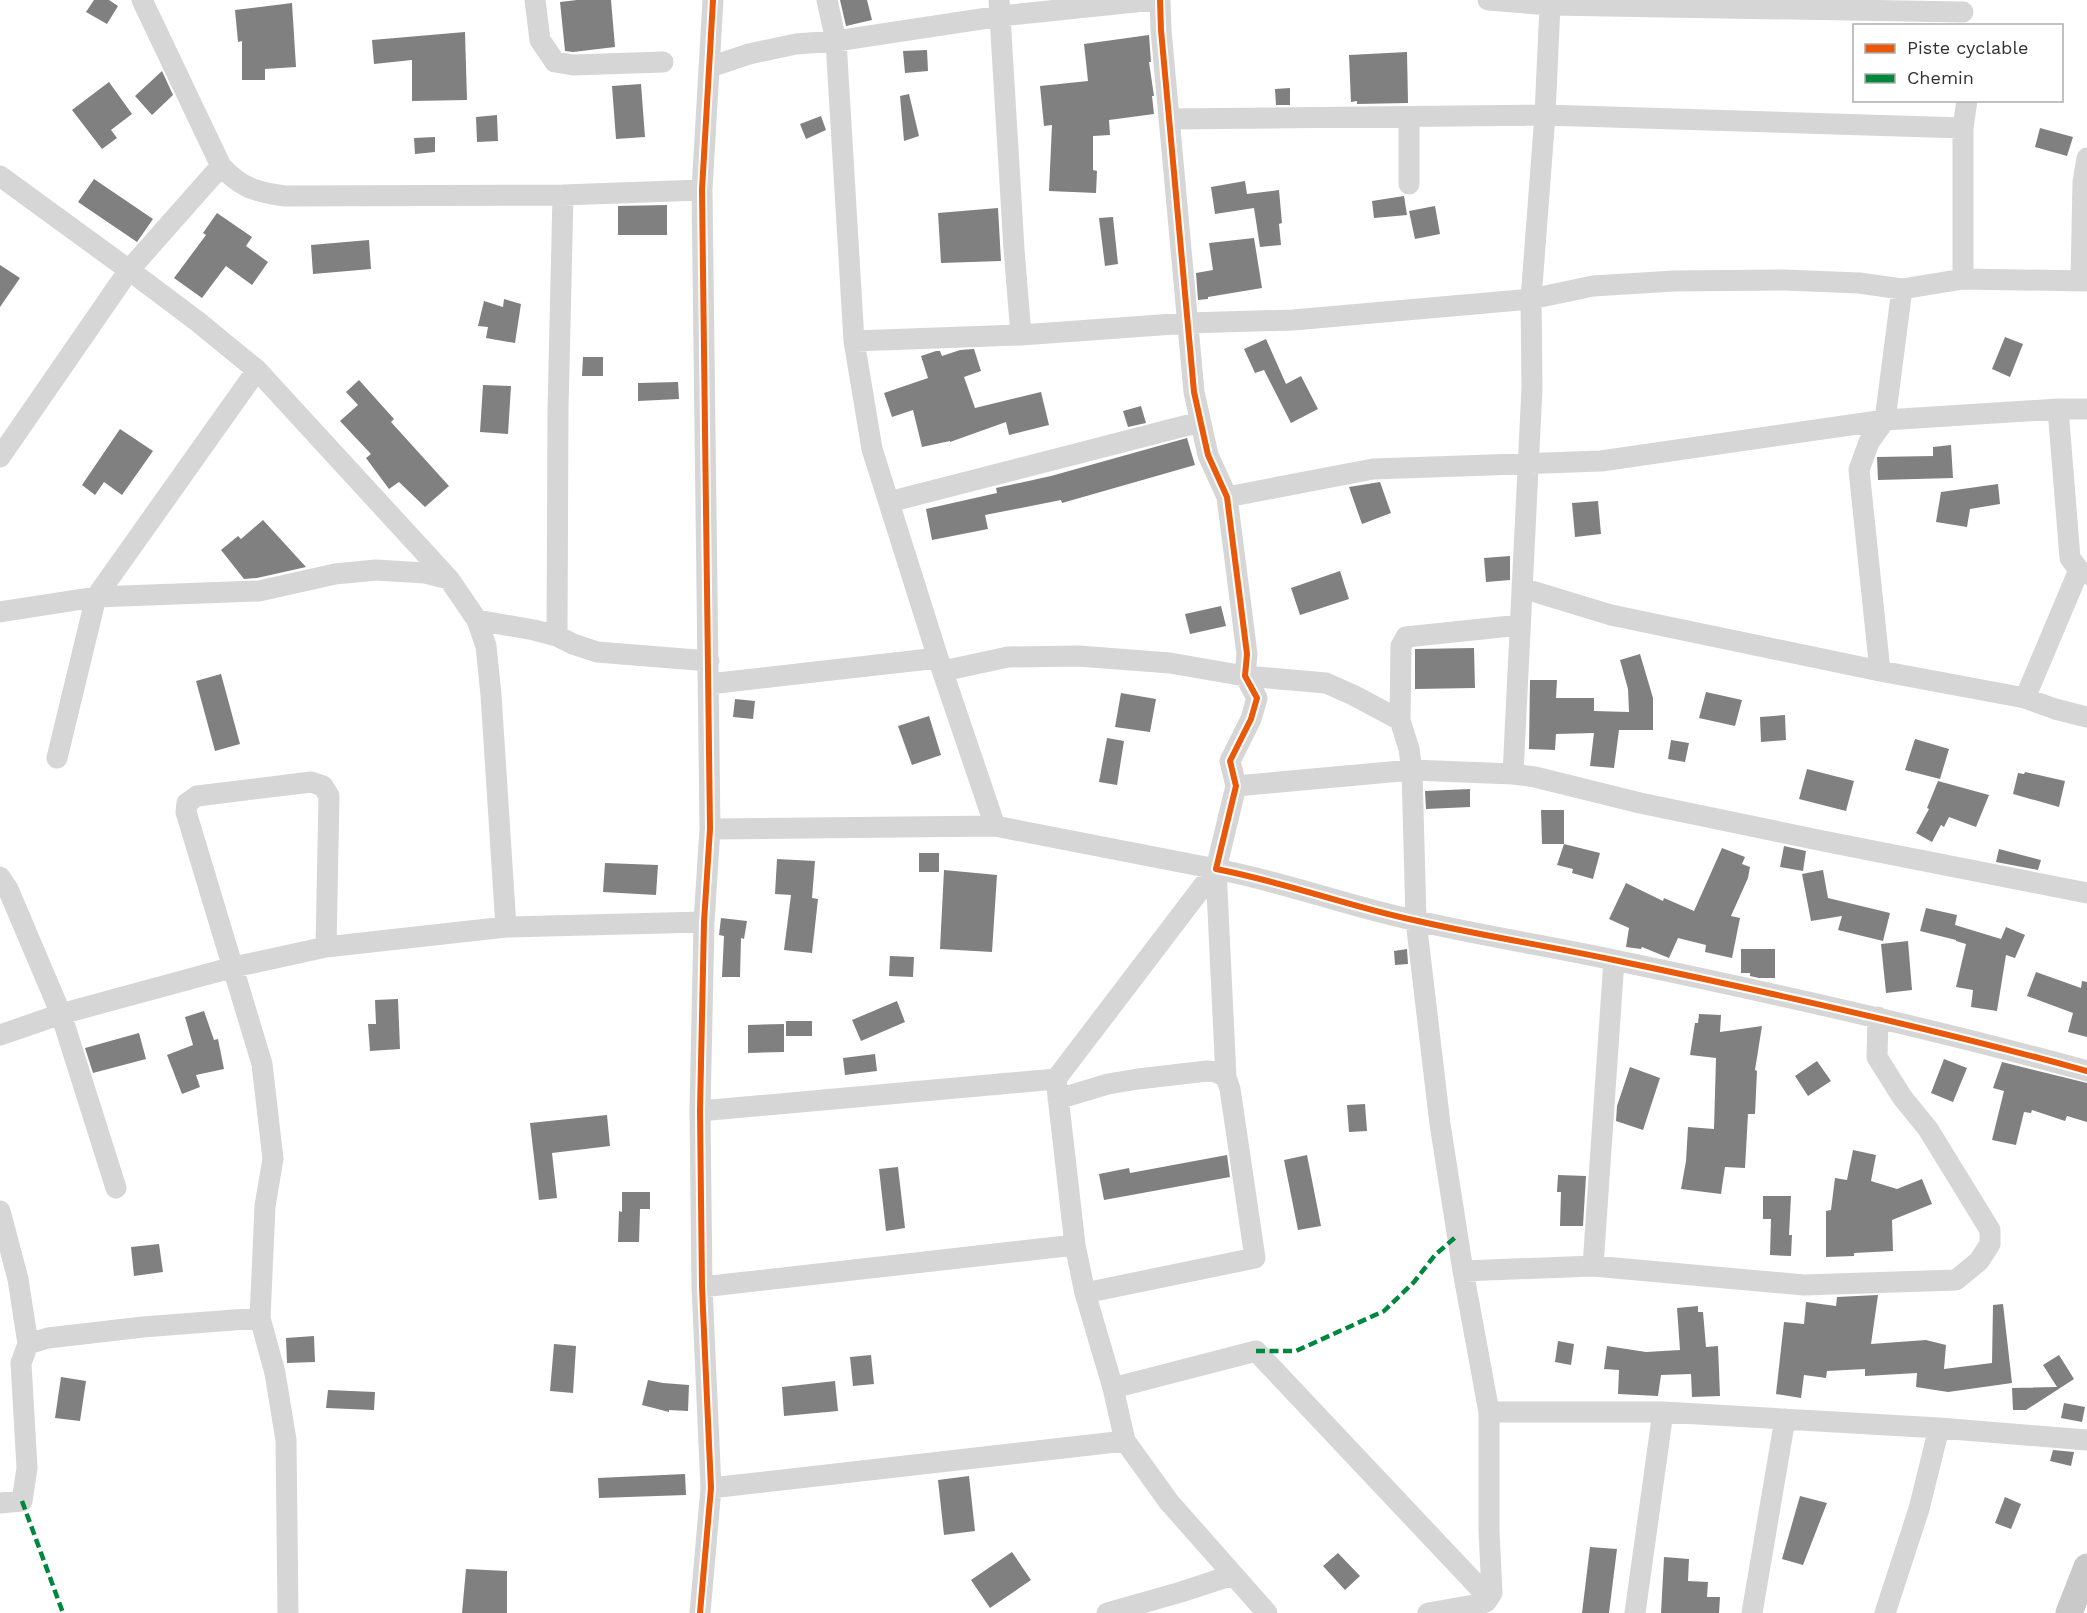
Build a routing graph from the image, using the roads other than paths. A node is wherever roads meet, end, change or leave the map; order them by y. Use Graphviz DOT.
graph roads {
  1 [pos="536,0"];
  2 [pos="713,0"];
  3 [pos="827,0"];
  4 [pos="1154,0"];
  5 [pos="1160,0"];
  6 [pos="1488,0"];
  7 [pos="150,1"];
  8 [pos="1550,5"];
  9 [pos="1000,8"];
  10 [pos="1964,12"];
  11 [pos="836,41"];
  12 [pos="663,62"];
  13 [pos="710,67"];
  14 [pos="1967,102"];
  15 [pos="1545,116"];
  16 [pos="1408,117"];
  17 [pos="1169,119"];
  18 [pos="1963,128"];
  19 [pos="2087,158"];
  20 [pos="221,166"];
  21 [pos="0,176"];
  22 [pos="1409,184"];
  23 [pos="702,189"];
  24 [pos="562,195"];
  25 [pos="129,270"];
  26 [pos="1963,279"];
  27 [pos="2084,281"];
  28 [pos="1902,289"];
  29 [pos="1531,299"];
  30 [pos="1188,323"];
  31 [pos="1021,335"];
  32 [pos="854,341"];
  33 [pos="257,370"];
  34 [pos="2058,409"];
  35 [pos="2087,409"];
  36 [pos="1885,420"];
  37 [pos="1200,422"];
  38 [pos="0,458"];
  39 [pos="1528,462"];
  40 [pos="1227,497"];
  41 [pos="889,502"];
  42 [pos="2083,572"];
  43 [pos="449,579"];
  44 [pos="1522,588"];
  45 [pos="96,597"];
  46 [pos="0,612"];
  47 [pos="477,620"];
  48 [pos="1520,625"];
  49 [pos="557,636"];
  50 [pos="709,661"];
  51 [pos="940,665"];
  52 [pos="1880,671"];
  53 [pos="1245,676"];
  54 [pos="709,684"];
  55 [pos="2025,698"];
  56 [pos="2087,717"];
  57 [pos="1400,720"];
  58 [pos="57,758"];
  59 [pos="1412,770"];
  60 [pos="1513,774"];
  61 [pos="1236,786"];
  62 [pos="995,826"];
  63 [pos="710,829"];
  64 [pos="1216,868"];
  65 [pos="0,876"];
  66 [pos="2087,893"];
  67 [pos="1416,921"];
  68 [pos="704,922"];
  69 [pos="506,927"];
  70 [pos="326,947"];
  71 [pos="1614,960"];
  72 [pos="234,967"];
  73 [pos="61,1014"];
  74 [pos="1878,1017"];
  75 [pos="0,1035"];
  76 [pos="2087,1071"];
  77 [pos="1226,1077"];
  78 [pos="1057,1089"];
  79 [pos="700,1111"];
  80 [pos="116,1188"];
  81 [pos="0,1211"];
  82 [pos="1075,1245"];
  83 [pos="1593,1266"];
  84 [pos="1463,1271"];
  85 [pos="702,1287"];
  86 [pos="1085,1293"];
  87 [pos="260,1318"];
  88 [pos="28,1344"];
  89 [pos="1113,1388"];
  90 [pos="1489,1412"];
  91 [pos="1663,1412"];
  92 [pos="1785,1419"];
  93 [pos="1939,1428"];
  94 [pos="2087,1440"];
  95 [pos="1125,1441"];
  96 [pos="711,1488"];
  97 [pos="0,1503"];
  98 [pos="2087,1567"];
  99 [pos="1233,1575"];
  100 [pos="1490,1598"];
  101 [pos="288,1613"];
  102 [pos="700,1613"];
  103 [pos="1107,1613"];
  104 [pos="1267,1613"];
  105 [pos="1428,1613"];
  106 [pos="1635,1613"];
  107 [pos="1752,1613"];
  108 [pos="1885,1613"];
  109 [pos="2069,1613"];
  1 -- 12 [label="street"];
  2 -- 13 [label="street"];
  3 -- 11 [label="street"];
  4 -- 9 [label="street"];
  5 -- 17 [label="street"];
  6 -- 8 [label="street"];
  7 -- 20 [label="street"];
  8 -- 10 [label="street"];
  8 -- 15 [label="street"];
  9 -- 11 [label="street"];
  9 -- 31 [label="street"];
  11 -- 13 [label="street"];
  11 -- 32 [label="street"];
  13 -- 23 [label="street"];
  14 -- 18 [label="street"];
  15 -- 16 [label="street"];
  15 -- 18 [label="street"];
  15 -- 29 [label="street"];
  16 -- 17 [label="street"];
  16 -- 22 [label="street"];
  17 -- 30 [label="street"];
  18 -- 26 [label="street"];
  19 -- 27 [label="street"];
  20 -- 24 [label="street"];
  20 -- 25 [label="street"];
  21 -- 25 [label="street"];
  23 -- 24 [label="street"];
  23 -- 50 [label="street"];
  24 -- 49 [label="street"];
  25 -- 33 [label="street"];
  25 -- 38 [label="street"];
  26 -- 27 [label="street"];
  26 -- 28 [label="street"];
  28 -- 29 [label="street"];
  28 -- 36 [label="street"];
  29 -- 30 [label="street"];
  29 -- 39 [label="street"];
  30 -- 31 [label="street"];
  30 -- 37 [label="street"];
  31 -- 32 [label="street"];
  32 -- 41 [label="street"];
  33 -- 43 [label="street"];
  33 -- 45 [label="street"];
  34 -- 35 [label="street"];
  34 -- 36 [label="street"];
  34 -- 42 [label="street"];
  36 -- 39 [label="street"];
  36 -- 52 [label="street"];
  37 -- 40 [label="street"];
  37 -- 41 [label="street"];
  39 -- 40 [label="street"];
  39 -- 44 [label="street"];
  40 -- 53 [label="street"];
  41 -- 51 [label="street"];
  42 -- 55 [label="street"];
  43 -- 45 [label="street"];
  43 -- 47 [label="street"];
  44 -- 48 [label="street"];
  44 -- 52 [label="street"];
  45 -- 46 [label="street"];
  45 -- 58 [label="street"];
  47 -- 49 [label="street"];
  47 -- 69 [label="street"];
  48 -- 57 [label="street"];
  48 -- 60 [label="street"];
  49 -- 50 [label="street"];
  50 -- 54 [label="street"];
  51 -- 53 [label="street"];
  51 -- 54 [label="street"];
  51 -- 62 [label="street"];
  52 -- 55 [label="street"];
  53 -- 57 [label="street"];
  53 -- 61 [label="street"];
  54 -- 63 [label="street"];
  55 -- 56 [label="street"];
  57 -- 59 [label="street"];
  59 -- 60 [label="street"];
  59 -- 61 [label="street"];
  59 -- 67 [label="street"];
  60 -- 66 [label="street"];
  61 -- 64 [label="street"];
  62 -- 63 [label="street"];
  62 -- 64 [label="street"];
  63 -- 68 [label="street"];
  64 -- 67 [label="street"];
  64 -- 77 [label="street"];
  64 -- 78 [label="street"];
  65 -- 73 [label="street"];
  67 -- 71 [label="street"];
  67 -- 84 [label="street"];
  68 -- 69 [label="street"];
  68 -- 79 [label="street"];
  69 -- 70 [label="street"];
  70 -- 72 [label="street"];
  70 -- 72 [label="street"];
  71 -- 74 [label="street"];
  71 -- 83 [label="street"];
  72 -- 73 [label="street"];
  72 -- 87 [label="street"];
  73 -- 75 [label="street"];
  73 -- 80 [label="street"];
  74 -- 76 [label="street"];
  74 -- 83 [label="street"];
  77 -- 78 [label="street"];
  77 -- 86 [label="street"];
  78 -- 79 [label="street"];
  78 -- 82 [label="street"];
  79 -- 85 [label="street"];
  81 -- 88 [label="street"];
  82 -- 85 [label="street"];
  82 -- 86 [label="street"];
  83 -- 84 [label="street"];
  84 -- 90 [label="street"];
  85 -- 96 [label="street"];
  86 -- 89 [label="street"];
  87 -- 88 [label="street"];
  87 -- 101 [label="street"];
  88 -- 97 [label="street"];
  89 -- 95 [label="street"];
  89 -- 100 [label="street"];
  90 -- 91 [label="street"];
  90 -- 100 [label="street"];
  91 -- 92 [label="street"];
  91 -- 106 [label="street"];
  92 -- 93 [label="street"];
  92 -- 107 [label="street"];
  93 -- 94 [label="street"];
  93 -- 108 [label="street"];
  95 -- 96 [label="street"];
  95 -- 99 [label="street"];
  96 -- 102 [label="street"];
  98 -- 109 [label="main road"];
  99 -- 103 [label="street"];
  99 -- 104 [label="street"];
  100 -- 105 [label="street"];
}
